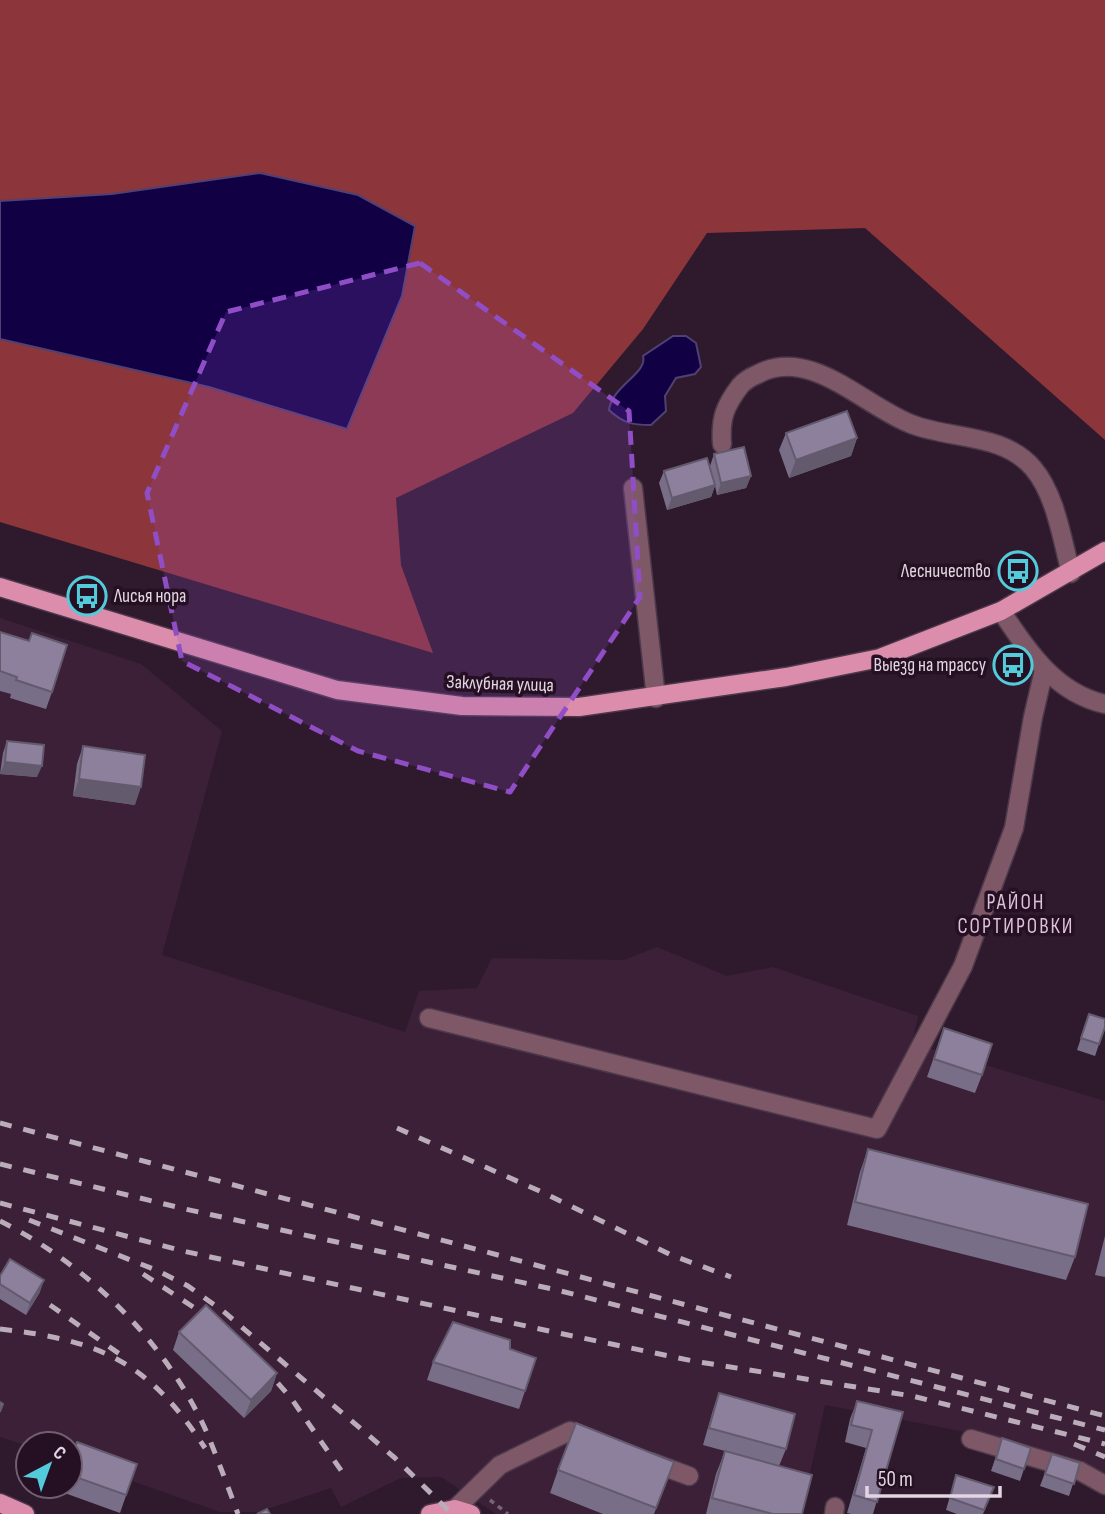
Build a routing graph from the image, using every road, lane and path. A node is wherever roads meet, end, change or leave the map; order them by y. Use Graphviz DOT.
graph roads {
  1 [pos="722,444"];
  2 [pos="633,488"];
  3 [pos="1105,551"];
  4 [pos="1071,573"];
  5 [pos="0,587"];
  6 [pos="1001,611"];
  7 [pos="1044,670"];
  8 [pos="656,698"];
  9 [pos="1105,704"];
  10 [pos="429,1018"];
  11 [pos="971,1439"];
  12 [pos="690,1476"];
  13 [pos="1105,1485"];
  14 [pos="475,1488"];
  15 [pos="0,1503"];
  16 [pos="458,1511"];
  17 [pos="23,1514"];
  18 [pos="430,1514"];
  19 [pos="508,1514"];
  1 -- 4 [label="street"];
  2 -- 8 [label="street"];
  3 -- 4 [label="main road, Заклубная улица"];
  4 -- 6 [label="main road, Заклубная улица"];
  5 -- 8 [label="main road, Заклубная улица"];
  6 -- 7 [label="street"];
  6 -- 8 [label="main road, Заклубная улица"];
  7 -- 9 [label="street"];
  7 -- 10 [label="street"];
  11 -- 13 [label="street"];
  12 -- 14 [label="street"];
  14 -- 16 [label="street"];
  14 -- 19 [label="path"];
  15 -- 17 [label="main road"];
  16 -- 18 [label="main road"];
}
